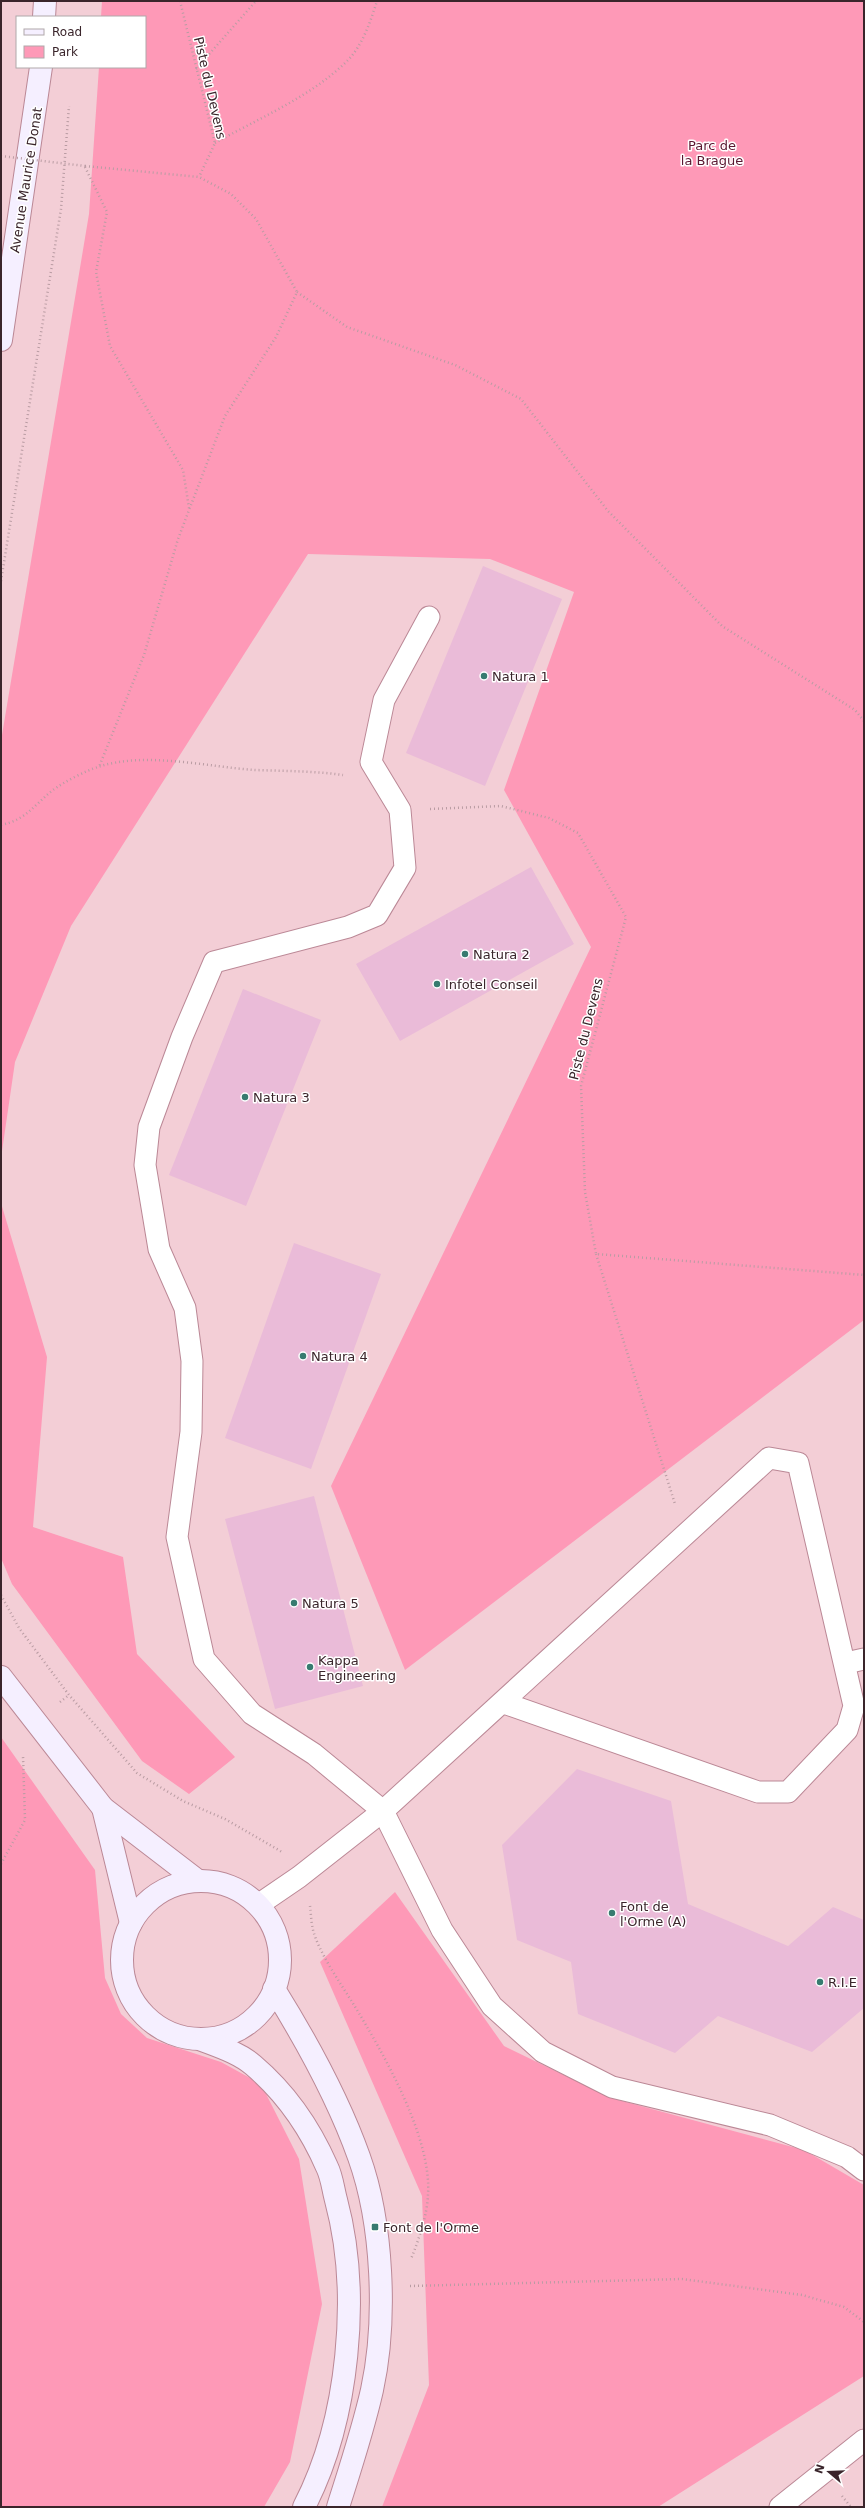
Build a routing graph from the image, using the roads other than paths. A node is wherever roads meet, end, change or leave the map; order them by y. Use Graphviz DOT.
graph roads {
  1 [pos="44,1"];
  2 [pos="44,16"];
  3 [pos="41,68"];
  4 [pos="1,340"];
  5 [pos="429,617"];
  6 [pos="855,1661"];
  7 [pos="1,1677"];
  8 [pos="504,1702"];
  9 [pos="103,1808"];
  10 [pos="383,1811"];
  11 [pos="198,1881"];
  12 [pos="258,1905"];
  13 [pos="131,1923"];
  14 [pos="274,1989"];
  15 [pos="202,2040"];
  16 [pos="864,2170"];
  17 [pos="864,2440"];
  18 [pos="304,2507"];
  19 [pos="338,2507"];
  20 [pos="780,2507"];
  1 -- 2 [label="main road"];
  3 -- 4 [label="main road, Avenue Maurice Donat"];
  5 -- 10 [label="lane"];
  6 -- 8 [label="lane"];
  6 -- 8 [label="lane"];
  7 -- 9 [label="main road"];
  8 -- 10 [label="lane"];
  9 -- 11 [label="main road"];
  9 -- 13 [label="main road"];
  10 -- 12 [label="lane"];
  10 -- 16 [label="lane"];
  11 -- 12 [label="main road"];
  11 -- 13 [label="main road"];
  12 -- 14 [label="main road"];
  13 -- 15 [label="main road"];
  14 -- 15 [label="main road"];
  14 -- 19 [label="main road"];
  15 -- 18 [label="main road"];
  17 -- 20 [label="lane"];
}
